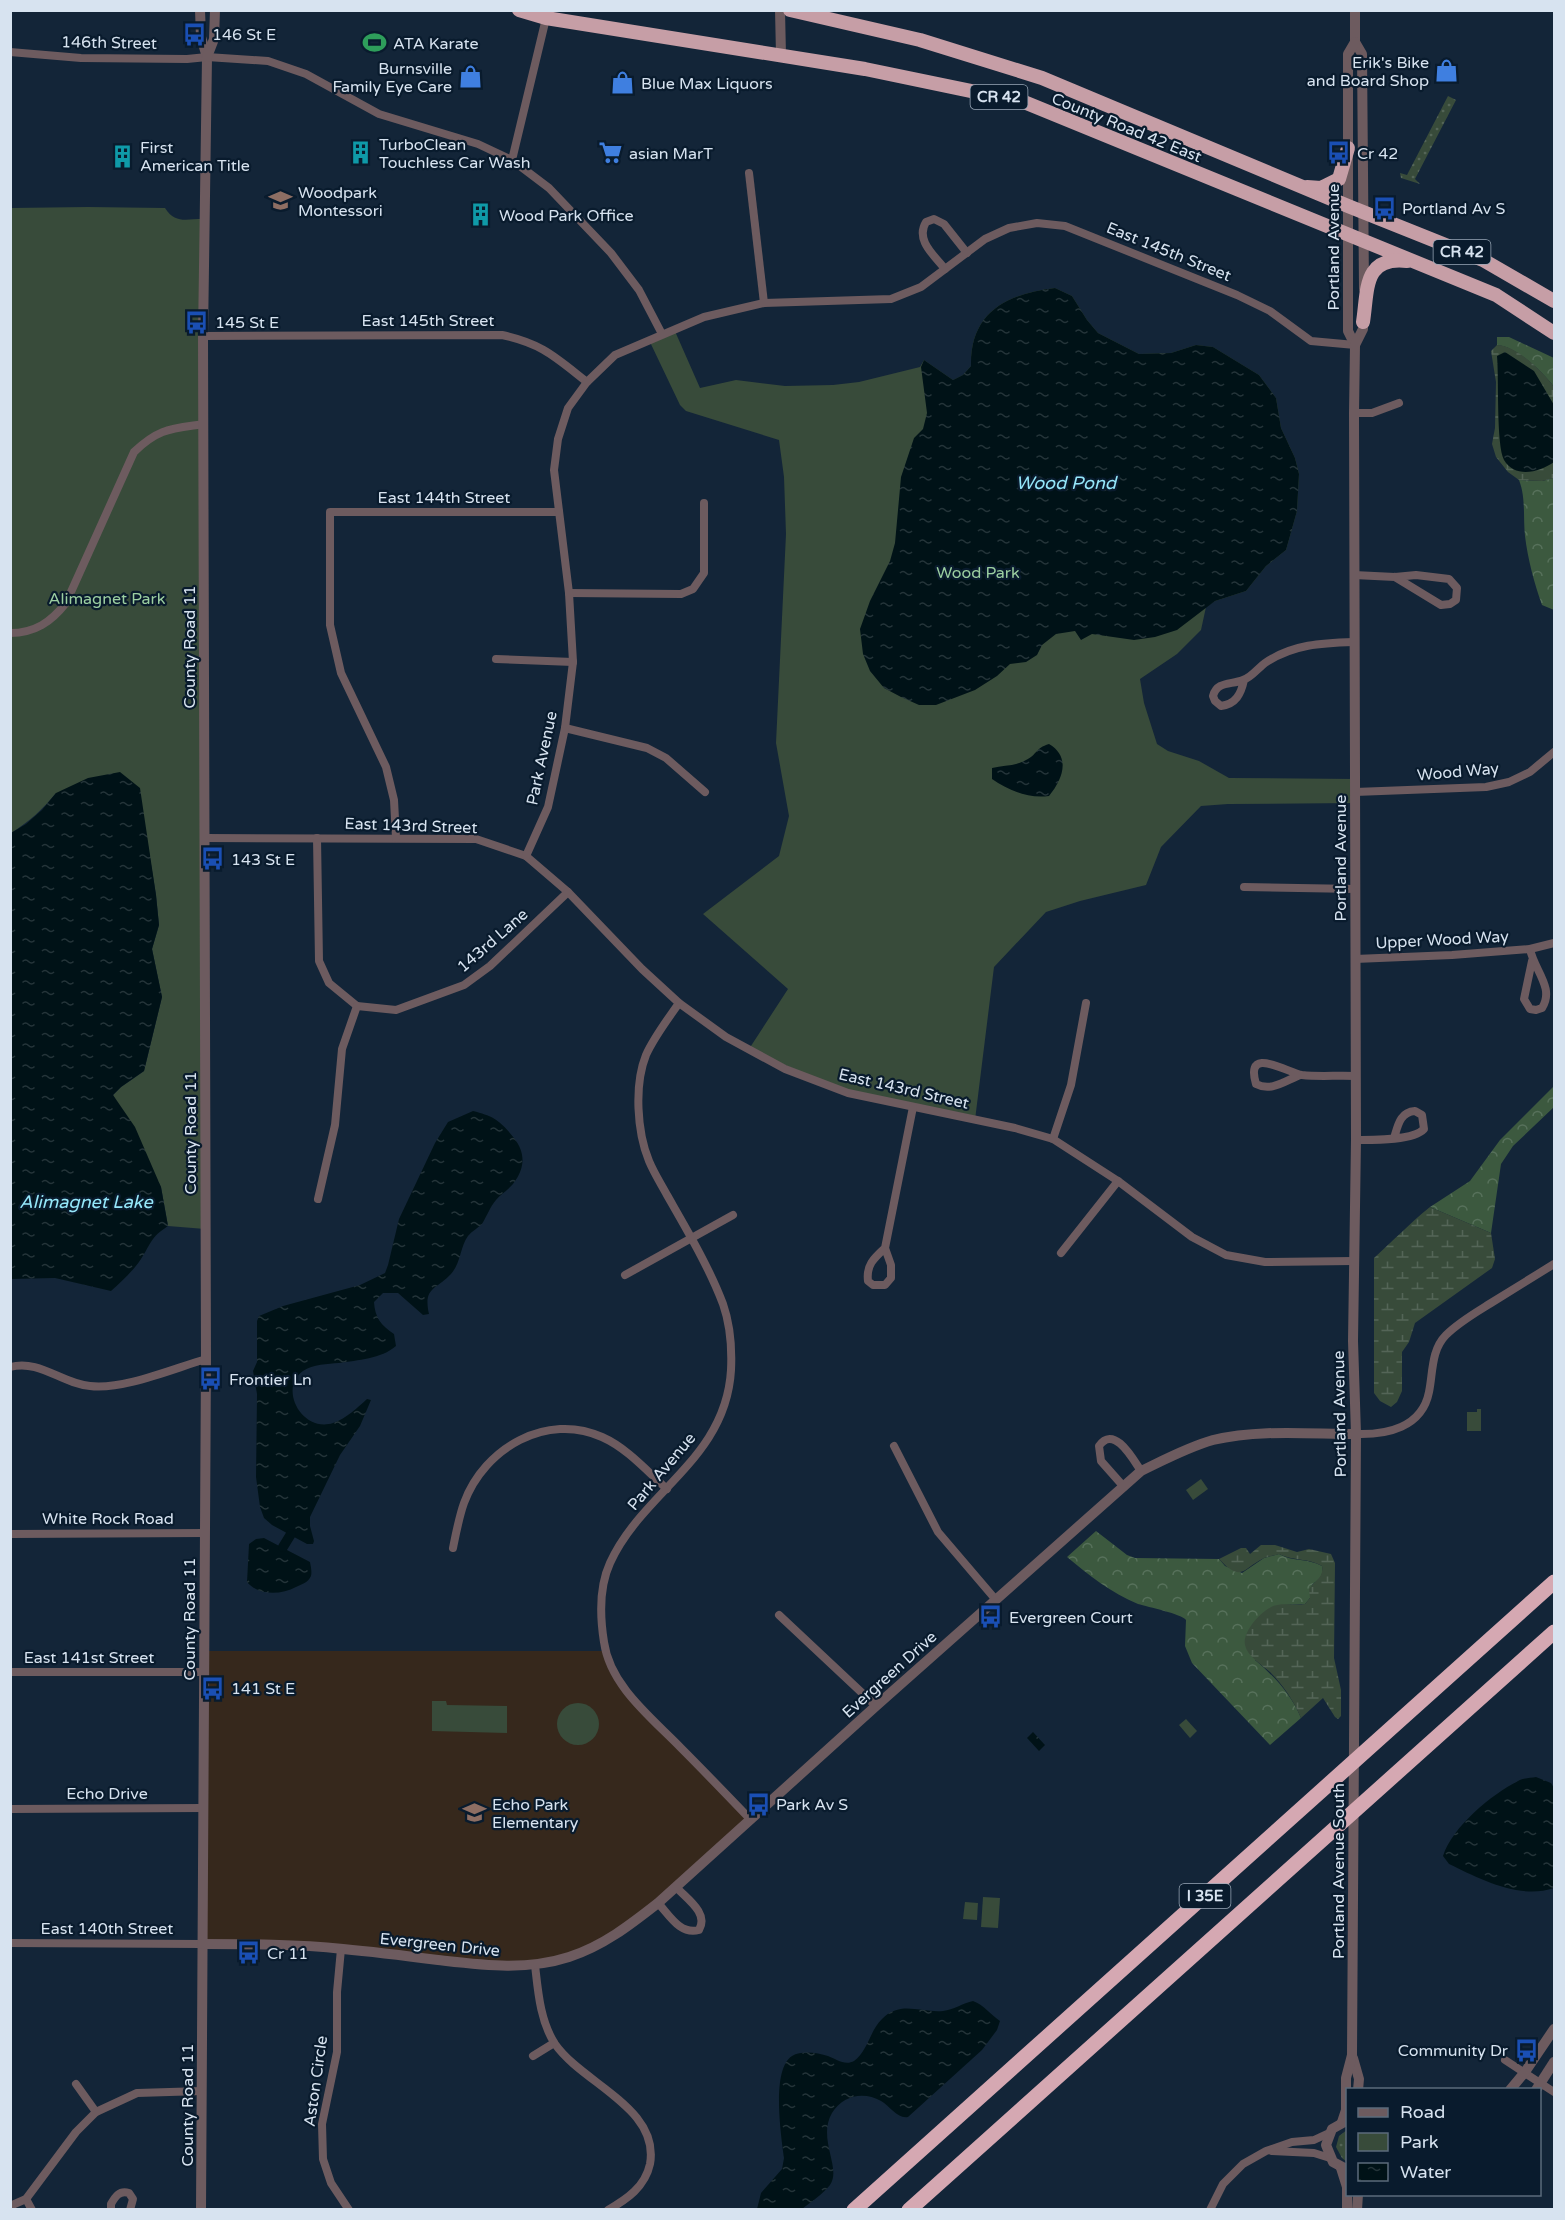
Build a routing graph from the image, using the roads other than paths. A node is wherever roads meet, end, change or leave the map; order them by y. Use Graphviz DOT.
graph roads {
  1 [pos="200,10"];
  2 [pos="215,10"];
  3 [pos="519,10"];
  4 [pos="780,10"];
  5 [pos="790,10"];
  6 [pos="1355,10"];
  7 [pos="547,14"];
  8 [pos="1356,42"];
  9 [pos="10,52"];
  10 [pos="781,55"];
  11 [pos="207,57"];
  12 [pos="1348,148"];
  13 [pos="512,160"];
  14 [pos="749,173"];
  15 [pos="1302,187"];
  16 [pos="1348,207"];
  17 [pos="1364,213"];
  18 [pos="1348,234"];
  19 [pos="1364,241"];
  20 [pos="967,253"];
  21 [pos="1419,263"];
  22 [pos="945,269"];
  23 [pos="1554,301"];
  24 [pos="764,303"];
  25 [pos="1363,322"];
  26 [pos="1554,333"];
  27 [pos="662,334"];
  28 [pos="203,336"];
  29 [pos="1355,345"];
  30 [pos="587,382"];
  31 [pos="1399,403"];
  32 [pos="1354,413"];
  33 [pos="204,424"];
  34 [pos="704,503"];
  35 [pos="559,512"];
  36 [pos="1354,575"];
  37 [pos="1395,577"];
  38 [pos="569,593"];
  39 [pos="10,633"];
  40 [pos="1354,642"];
  41 [pos="496,659"];
  42 [pos="573,662"];
  43 [pos="1244,680"];
  44 [pos="565,728"];
  45 [pos="1554,752"];
  46 [pos="705,792"];
  47 [pos="1355,792"];
  48 [pos="205,838"];
  49 [pos="317,838"];
  50 [pos="396,838"];
  51 [pos="526,856"];
  52 [pos="1244,887"];
  53 [pos="1356,889"];
  54 [pos="568,892"];
  55 [pos="1554,943"];
  56 [pos="1530,949"];
  57 [pos="1355,959"];
  58 [pos="1532,961"];
  59 [pos="679,1003"];
  60 [pos="1086,1003"];
  61 [pos="357,1006"];
  62 [pos="1300,1075"];
  63 [pos="1356,1076"];
  64 [pos="913,1107"];
  65 [pos="1394,1138"];
  66 [pos="1053,1139"];
  67 [pos="1356,1140"];
  68 [pos="1118,1180"];
  69 [pos="318,1199"];
  70 [pos="733,1215"];
  71 [pos="691,1238"];
  72 [pos="885,1248"];
  73 [pos="1061,1253"];
  74 [pos="1353,1261"];
  75 [pos="1554,1264"];
  76 [pos="625,1275"];
  77 [pos="206,1359"];
  78 [pos="10,1367"];
  79 [pos="1356,1434"];
  80 [pos="894,1446"];
  81 [pos="1142,1471"];
  82 [pos="1124,1486"];
  83 [pos="667,1489"];
  84 [pos="205,1533"];
  85 [pos="10,1534"];
  86 [pos="453,1548"];
  87 [pos="1554,1582"];
  88 [pos="996,1600"];
  89 [pos="779,1615"];
  90 [pos="1554,1632"];
  91 [pos="204,1671"];
  92 [pos="10,1672"];
  93 [pos="1355,1687"];
  94 [pos="876,1706"];
  95 [pos="203,1808"];
  96 [pos="10,1809"];
  97 [pos="750,1819"];
  98 [pos="676,1887"];
  99 [pos="658,1903"];
  100 [pos="10,1943"];
  101 [pos="202,1944"];
  102 [pos="341,1948"];
  103 [pos="535,1965"];
  104 [pos="1554,2029"];
  105 [pos="554,2043"];
  106 [pos="1352,2055"];
  107 [pos="533,2056"];
  108 [pos="1505,2060"];
  109 [pos="1554,2062"];
  110 [pos="1525,2072"];
  111 [pos="76,2084"];
  112 [pos="1538,2086"];
  113 [pos="1358,2088"];
  114 [pos="1512,2088"];
  115 [pos="202,2091"];
  116 [pos="1554,2092"];
  117 [pos="96,2112"];
  118 [pos="1344,2121"];
  119 [pos="1329,2133"];
  120 [pos="1266,2151"];
  121 [pos="1330,2158"];
  122 [pos="1344,2169"];
  123 [pos="26,2199"];
  124 [pos="10,2206"];
  125 [pos="32,2210"];
  126 [pos="111,2210"];
  127 [pos="130,2210"];
  128 [pos="201,2210"];
  129 [pos="349,2210"];
  130 [pos="608,2210"];
  131 [pos="854,2210"];
  132 [pos="909,2210"];
  133 [pos="1210,2210"];
  1 -- 11 [label="street, County Road 11"];
  2 -- 11 [label="street, County Road 11"];
  3 -- 7 [label="highway, County Road 42 East / CR 42"];
  4 -- 10 [label="street"];
  5 -- 15 [label="highway, County Road 42 East / CR 42"];
  6 -- 8 [label="street, Portland Avenue"];
  7 -- 10 [label="highway, County Road 42 East / CR 42"];
  7 -- 13 [label="street"];
  8 -- 12 [label="street, Portland Avenue"];
  8 -- 17 [label="street, Portland Avenue"];
  9 -- 11 [label="street, 146th Street"];
  10 -- 18 [label="highway, County Road 42 East / CR 42"];
  11 -- 13 [label="street, 146th Street"];
  11 -- 28 [label="street, County Road 11"];
  12 -- 15 [label="highway"];
  12 -- 16 [label="street, Portland Avenue"];
  13 -- 27 [label="street, 146th Street"];
  14 -- 24 [label="street"];
  15 -- 16 [label="highway, County Road 42 East / CR 42"];
  16 -- 17 [label="highway, County Road 42 East / CR 42"];
  16 -- 18 [label="street, Portland Avenue"];
  17 -- 19 [label="street, Portland Avenue"];
  17 -- 23 [label="highway, County Road 42 East / CR 42"];
  18 -- 19 [label="highway, County Road 42 East / CR 42"];
  18 -- 29 [label="street, Portland Avenue"];
  19 -- 21 [label="highway, County Road 42 East / CR 42"];
  19 -- 25 [label="street, Portland Avenue"];
  20 -- 22 [label="street, East 145th Street"];
  20 -- 22 [label="street"];
  20 -- 29 [label="street, East 145th Street"];
  21 -- 25 [label="highway"];
  21 -- 26 [label="highway, County Road 42 East / CR 42"];
  22 -- 24 [label="street, East 145th Street"];
  24 -- 27 [label="street, East 145th Street"];
  25 -- 29 [label="street, Portland Avenue"];
  27 -- 30 [label="street, East 145th Street"];
  28 -- 30 [label="street, East 145th Street"];
  28 -- 33 [label="street, County Road 11"];
  29 -- 32 [label="street, Portland Avenue"];
  30 -- 35 [label="street"];
  31 -- 32 [label="street"];
  32 -- 36 [label="street, Portland Avenue"];
  33 -- 39 [label="street"];
  33 -- 48 [label="street, County Road 11"];
  34 -- 38 [label="street"];
  35 -- 38 [label="street, Park Avenue"];
  35 -- 50 [label="street, East 144th Street"];
  36 -- 37 [label="street"];
  36 -- 40 [label="street, Portland Avenue"];
  37 -- 37 [label="street"];
  38 -- 42 [label="street, Park Avenue"];
  40 -- 43 [label="street"];
  40 -- 47 [label="street, Portland Avenue"];
  41 -- 42 [label="street"];
  42 -- 44 [label="street, Park Avenue"];
  44 -- 46 [label="street"];
  44 -- 51 [label="street, Park Avenue"];
  45 -- 47 [label="street, Wood Way"];
  47 -- 53 [label="street, Portland Avenue"];
  48 -- 49 [label="street, East 143rd Street"];
  48 -- 77 [label="street, County Road 11"];
  49 -- 50 [label="street, East 143rd Street"];
  49 -- 61 [label="street"];
  50 -- 51 [label="street, East 143rd Street"];
  51 -- 54 [label="street, East 143rd Street"];
  52 -- 53 [label="street"];
  53 -- 57 [label="street, Portland Avenue"];
  54 -- 59 [label="street, East 143rd Street"];
  54 -- 61 [label="street, 143rd Lane"];
  55 -- 56 [label="street, Upper Wood Way"];
  56 -- 57 [label="street, Upper Wood Way"];
  56 -- 58 [label="street, Upper Wood Way"];
  57 -- 63 [label="street, Portland Avenue"];
  58 -- 58 [label="street, Upper Wood Way"];
  59 -- 64 [label="street, East 143rd Street"];
  59 -- 71 [label="street, Park Avenue"];
  60 -- 66 [label="street"];
  61 -- 69 [label="street"];
  62 -- 62 [label="street"];
  62 -- 63 [label="street"];
  63 -- 67 [label="street, Portland Avenue"];
  64 -- 66 [label="street, East 143rd Street"];
  64 -- 72 [label="street"];
  65 -- 67 [label="street"];
  66 -- 68 [label="street, East 143rd Street"];
  67 -- 74 [label="street, Portland Avenue"];
  68 -- 73 [label="street"];
  68 -- 74 [label="street, East 143rd Street"];
  70 -- 71 [label="street"];
  71 -- 76 [label="street"];
  71 -- 83 [label="street, Park Avenue"];
  74 -- 79 [label="street, Portland Avenue"];
  75 -- 79 [label="street"];
  77 -- 78 [label="street"];
  77 -- 84 [label="street, County Road 11"];
  79 -- 81 [label="street, Evergreen Drive"];
  79 -- 93 [label="street, Portland Avenue"];
  80 -- 88 [label="street"];
  81 -- 82 [label="street, Evergreen Drive"];
  81 -- 82 [label="street"];
  82 -- 88 [label="street, Evergreen Drive"];
  83 -- 86 [label="street"];
  83 -- 97 [label="street, Park Avenue"];
  84 -- 85 [label="street, White Rock Road"];
  84 -- 91 [label="street, County Road 11"];
  87 -- 131 [label="highway, I 35E"];
  88 -- 94 [label="street, Evergreen Drive"];
  89 -- 94 [label="street"];
  90 -- 132 [label="highway, I 35E"];
  91 -- 92 [label="street, East 141st Street"];
  91 -- 95 [label="street, County Road 11"];
  93 -- 106 [label="street, Portland Avenue South"];
  94 -- 97 [label="street, Evergreen Drive"];
  95 -- 96 [label="street, Echo Drive"];
  95 -- 101 [label="street, County Road 11"];
  97 -- 98 [label="street, Evergreen Drive"];
  98 -- 99 [label="street, Evergreen Drive"];
  98 -- 99 [label="street"];
  99 -- 103 [label="street, Evergreen Drive"];
  100 -- 101 [label="street, East 140th Street"];
  101 -- 102 [label="street, Evergreen Drive"];
  101 -- 115 [label="street, County Road 11"];
  102 -- 103 [label="street, Evergreen Drive"];
  102 -- 129 [label="street, Aston Circle"];
  103 -- 105 [label="street"];
  104 -- 110 [label="street"];
  105 -- 107 [label="street"];
  105 -- 130 [label="street"];
  106 -- 113 [label="street, Portland Avenue South"];
  106 -- 118 [label="street, Portland Avenue South"];
  108 -- 110 [label="street"];
  109 -- 112 [label="street"];
  110 -- 112 [label="street"];
  110 -- 114 [label="street"];
  111 -- 117 [label="street"];
  112 -- 116 [label="street"];
  115 -- 117 [label="street"];
  115 -- 128 [label="street, County Road 11"];
  117 -- 123 [label="street"];
  118 -- 119 [label="street"];
  119 -- 120 [label="street"];
  119 -- 121 [label="street"];
  120 -- 121 [label="street"];
  120 -- 133 [label="street"];
  121 -- 122 [label="street"];
  123 -- 124 [label="street"];
  123 -- 125 [label="street"];
  126 -- 127 [label="street"];
}
